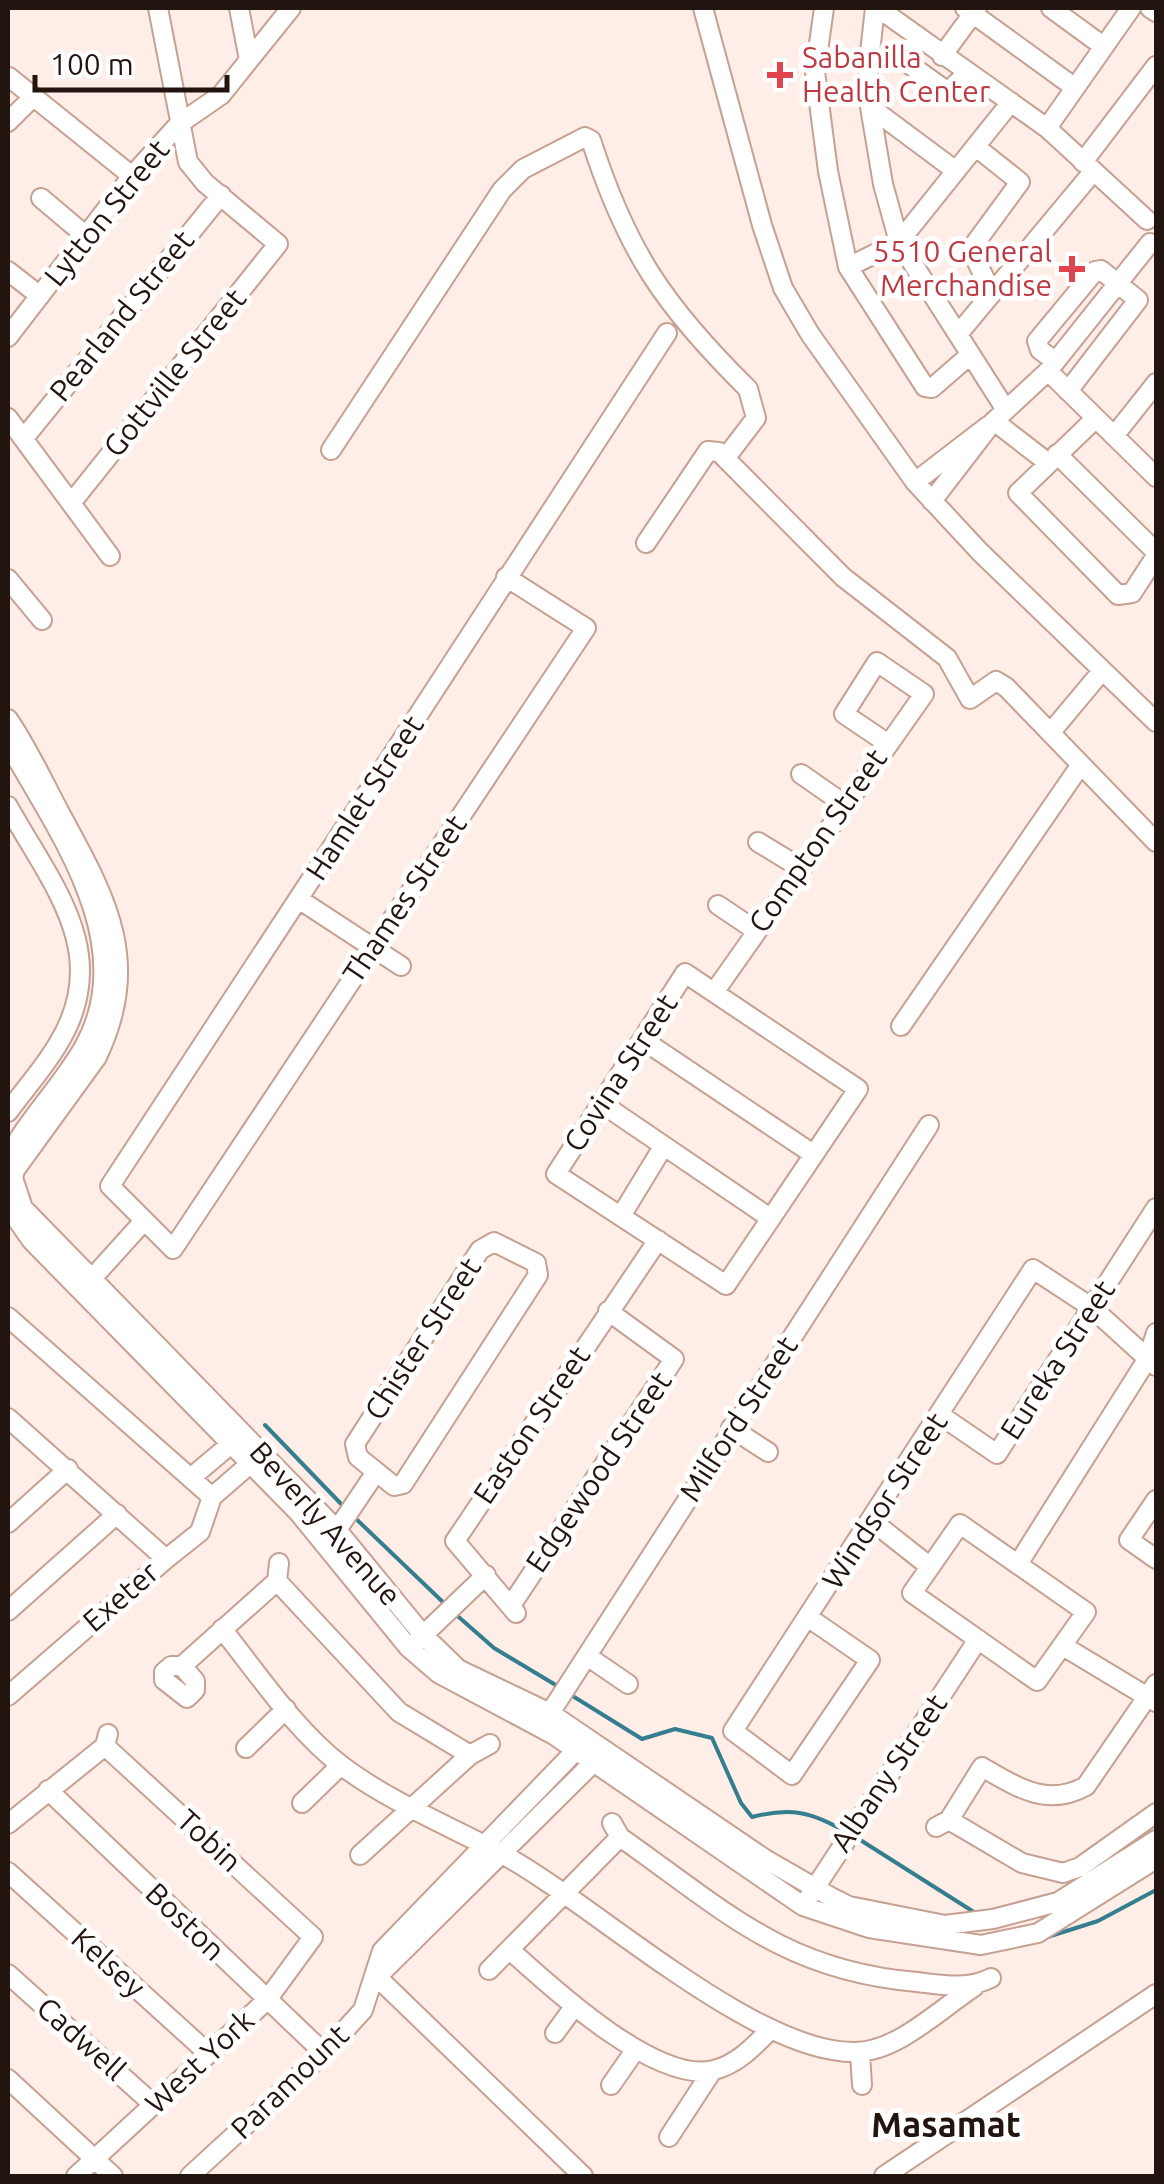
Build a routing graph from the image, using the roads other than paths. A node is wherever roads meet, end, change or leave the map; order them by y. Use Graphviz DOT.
graph roads {
  1 [pos="158,8"];
  2 [pos="239,8"];
  3 [pos="291,8"];
  4 [pos="703,8"];
  5 [pos="824,8"];
  6 [pos="877,8"];
  7 [pos="1051,8"];
  8 [pos="1131,8"];
  9 [pos="1150,8"];
  10 [pos="972,10"];
  11 [pos="1156,12"];
  12 [pos="918,38"];
  13 [pos="1103,46"];
  14 [pos="942,56"];
  15 [pos="249,60"];
  16 [pos="968,73"];
  17 [pos="1154,76"];
  18 [pos="9,77"];
  19 [pos="1074,87"];
  20 [pos="32,97"];
  21 [pos="1012,102"];
  22 [pos="870,107"];
  23 [pos="8,122"];
  24 [pos="179,124"];
  25 [pos="1047,128"];
  26 [pos="976,147"];
  27 [pos="1088,168"];
  28 [pos="956,171"];
  29 [pos="132,176"];
  30 [pos="220,195"];
  31 [pos="41,198"];
  32 [pos="1152,217"];
  33 [pos="86,236"];
  34 [pos="898,242"];
  35 [pos="1153,244"];
  36 [pos="848,267"];
  37 [pos="8,271"];
  38 [pos="1118,284"];
  39 [pos="992,292"];
  40 [pos="40,296"];
  41 [pos="667,333"];
  42 [pos="959,333"];
  43 [pos="8,336"];
  44 [pos="970,355"];
  45 [pos="1052,366"];
  46 [pos="1068,392"];
  47 [pos="1154,393"];
  48 [pos="8,418"];
  49 [pos="998,418"];
  50 [pos="1096,418"];
  51 [pos="1114,436"];
  52 [pos="24,438"];
  53 [pos="330,450"];
  54 [pos="726,456"];
  55 [pos="1052,458"];
  56 [pos="1156,477"];
  57 [pos="915,482"];
  58 [pos="932,501"];
  59 [pos="72,502"];
  60 [pos="646,544"];
  61 [pos="1156,554"];
  62 [pos="110,556"];
  63 [pos="506,578"];
  64 [pos="8,579"];
  65 [pos="42,620"];
  66 [pos="1102,671"];
  67 [pos="8,719"];
  68 [pos="1156,722"];
  69 [pos="1051,732"];
  70 [pos="8,743"];
  71 [pos="887,743"];
  72 [pos="1080,766"];
  73 [pos="801,774"];
  74 [pos="844,804"];
  75 [pos="8,806"];
  76 [pos="758,842"];
  77 [pos="1156,842"];
  78 [pos="799,866"];
  79 [pos="300,900"];
  80 [pos="718,905"];
  81 [pos="755,930"];
  82 [pos="372,948"];
  83 [pos="401,966"];
  84 [pos="716,991"];
  85 [pos="901,1026"];
  86 [pos="643,1040"];
  87 [pos="601,1103"];
  88 [pos="8,1112"];
  89 [pos="930,1126"];
  90 [pos="663,1147"];
  91 [pos="813,1154"];
  92 [pos="8,1158"];
  93 [pos="8,1207"];
  94 [pos="1156,1208"];
  95 [pos="620,1216"];
  96 [pos="770,1218"];
  97 [pos="144,1222"];
  98 [pos="658,1240"];
  99 [pos="173,1249"];
  100 [pos="87,1284"];
  101 [pos="1092,1307"];
  102 [pos="608,1311"];
  103 [pos="8,1317"];
  104 [pos="1156,1333"];
  105 [pos="1152,1362"];
  106 [pos="940,1416"];
  107 [pos="11,1428"];
  108 [pos="731,1428"];
  109 [pos="238,1439"];
  110 [pos="768,1452"];
  111 [pos="256,1458"];
  112 [pos="68,1469"];
  113 [pos="376,1472"];
  114 [pos="192,1476"];
  115 [pos="212,1497"];
  116 [pos="1156,1500"];
  117 [pos="117,1514"];
  118 [pos="872,1521"];
  119 [pos="8,1523"];
  120 [pos="341,1525"];
  121 [pos="166,1558"];
  122 [pos="1156,1560"];
  123 [pos="1018,1564"];
  124 [pos="928,1566"];
  125 [pos="486,1574"];
  126 [pos="514,1609"];
  127 [pos="8,1611"];
  128 [pos="809,1618"];
  129 [pos="222,1629"];
  130 [pos="977,1640"];
  131 [pos="416,1641"];
  132 [pos="1063,1646"];
  133 [pos="587,1656"];
  134 [pos="182,1666"];
  135 [pos="628,1684"];
  136 [pos="1154,1694"];
  137 [pos="8,1696"];
  138 [pos="554,1706"];
  139 [pos="286,1709"];
  140 [pos="490,1744"];
  141 [pos="582,1744"];
  142 [pos="246,1748"];
  143 [pos="470,1755"];
  144 [pos="600,1757"];
  145 [pos="341,1765"];
  146 [pos="48,1790"];
  147 [pos="302,1803"];
  148 [pos="410,1807"];
  149 [pos="1156,1812"];
  150 [pos="8,1824"];
  151 [pos="1156,1840"];
  152 [pos="493,1850"];
  153 [pos="360,1855"];
  154 [pos="1156,1859"];
  155 [pos="8,1872"];
  156 [pos="814,1888"];
  157 [pos="564,1894"];
  158 [pos="803,1906"];
  159 [pos="320,1937"];
  160 [pos="510,1950"];
  161 [pos="489,1970"];
  162 [pos="8,1974"];
  163 [pos="377,1977"];
  164 [pos="991,1978"];
  165 [pos="974,1987"];
  166 [pos="1156,1995"];
  167 [pos="266,2000"];
  168 [pos="574,2008"];
  169 [pos="770,2029"];
  170 [pos="554,2033"];
  171 [pos="636,2050"];
  172 [pos="324,2053"];
  173 [pos="860,2053"];
  174 [pos="209,2054"];
  175 [pos="712,2071"];
  176 [pos="8,2079"];
  177 [pos="862,2085"];
  178 [pos="611,2086"];
  179 [pos="154,2105"];
  180 [pos="668,2137"];
  181 [pos="94,2159"];
  182 [pos="76,2176"];
  183 [pos="113,2176"];
  184 [pos="190,2176"];
  185 [pos="583,2176"];
  186 [pos="884,2176"];
  1 -- 24 [label="street"];
  2 -- 15 [label="street"];
  3 -- 15 [label="street, Lytton Street"];
  4 -- 57 [label="street"];
  5 -- 36 [label="street"];
  6 -- 12 [label="street"];
  6 -- 22 [label="street"];
  7 -- 13 [label="street"];
  8 -- 13 [label="street"];
  9 -- 11 [label="street"];
  10 -- 14 [label="street"];
  10 -- 19 [label="street"];
  12 -- 14 [label="street"];
  12 -- 16 [label="street"];
  13 -- 19 [label="street"];
  14 -- 16 [label="street"];
  15 -- 24 [label="street, Lytton Street"];
  16 -- 21 [label="street"];
  17 -- 27 [label="street"];
  18 -- 20 [label="street"];
  19 -- 25 [label="street"];
  20 -- 23 [label="street"];
  20 -- 29 [label="street"];
  21 -- 25 [label="street"];
  21 -- 26 [label="street"];
  22 -- 28 [label="street"];
  22 -- 34 [label="street"];
  24 -- 29 [label="street, Lytton Street"];
  24 -- 30 [label="street"];
  25 -- 27 [label="street"];
  26 -- 28 [label="street"];
  26 -- 39 [label="street"];
  27 -- 32 [label="street"];
  27 -- 39 [label="street"];
  28 -- 34 [label="street"];
  29 -- 33 [label="street, Lytton Street"];
  30 -- 52 [label="street, Pearland Street"];
  30 -- 59 [label="street, Gottville Street"];
  31 -- 33 [label="street"];
  32 -- 35 [label="street"];
  33 -- 40 [label="street, Lytton Street"];
  34 -- 36 [label="street"];
  34 -- 42 [label="street"];
  35 -- 38 [label="street"];
  36 -- 44 [label="street"];
  37 -- 40 [label="street"];
  38 -- 45 [label="street"];
  38 -- 45 [label="street"];
  38 -- 46 [label="street"];
  39 -- 42 [label="street"];
  40 -- 43 [label="street, Lytton Street"];
  41 -- 63 [label="street, Hamlet Street"];
  42 -- 44 [label="street"];
  44 -- 49 [label="street"];
  45 -- 46 [label="street"];
  45 -- 49 [label="street"];
  46 -- 50 [label="street"];
  47 -- 51 [label="street"];
  48 -- 52 [label="street"];
  49 -- 55 [label="street"];
  49 -- 57 [label="street"];
  49 -- 58 [label="street"];
  50 -- 51 [label="street"];
  50 -- 55 [label="street"];
  51 -- 56 [label="street"];
  52 -- 59 [label="street"];
  53 -- 54 [label="street"];
  54 -- 60 [label="street"];
  54 -- 69 [label="street"];
  55 -- 61 [label="street"];
  55 -- 61 [label="street"];
  57 -- 58 [label="street"];
  58 -- 66 [label="street"];
  59 -- 62 [label="street"];
  63 -- 79 [label="street, Hamlet Street"];
  63 -- 82 [label="street, Thames Street"];
  64 -- 65 [label="street"];
  66 -- 68 [label="street"];
  66 -- 69 [label="street"];
  67 -- 100 [label="street, Beverly Avenue"];
  69 -- 72 [label="street"];
  70 -- 92 [label="street"];
  71 -- 71 [label="street, Compton Street"];
  71 -- 74 [label="street, Compton Street"];
  72 -- 77 [label="street"];
  72 -- 85 [label="street"];
  73 -- 74 [label="street"];
  74 -- 78 [label="street, Compton Street"];
  75 -- 88 [label="street"];
  76 -- 78 [label="street"];
  78 -- 81 [label="street, Compton Street"];
  79 -- 82 [label="street"];
  79 -- 97 [label="street, Hamlet Street"];
  80 -- 81 [label="street"];
  81 -- 84 [label="street, Compton Street"];
  82 -- 83 [label="street"];
  82 -- 99 [label="street, Thames Street"];
  84 -- 86 [label="street, Covina Street"];
  84 -- 91 [label="street"];
  86 -- 87 [label="street, Covina Street"];
  86 -- 91 [label="street"];
  87 -- 90 [label="street"];
  87 -- 95 [label="street, Covina Street"];
  89 -- 108 [label="street, Milford Street"];
  90 -- 95 [label="street"];
  90 -- 96 [label="street"];
  91 -- 96 [label="street"];
  93 -- 100 [label="street, Beverly Avenue"];
  94 -- 101 [label="street, Eureka Street"];
  95 -- 98 [label="street"];
  96 -- 98 [label="street"];
  97 -- 99 [label="street, Hamlet Street"];
  97 -- 100 [label="street"];
  98 -- 102 [label="street, Easton Street"];
  100 -- 109 [label="street, Beverly Avenue"];
  101 -- 105 [label="street"];
  101 -- 106 [label="street, Eureka Street"];
  101 -- 106 [label="street, Windsor Street"];
  102 -- 125 [label="street, Easton Street"];
  102 -- 126 [label="street, Edgewood Street"];
  103 -- 114 [label="street"];
  104 -- 105 [label="street"];
  105 -- 123 [label="street"];
  106 -- 118 [label="street, Windsor Street"];
  107 -- 112 [label="street, Exeter"];
  108 -- 110 [label="street"];
  108 -- 133 [label="street, Milford Street"];
  109 -- 111 [label="street, Beverly Avenue"];
  109 -- 114 [label="street"];
  111 -- 115 [label="street"];
  111 -- 120 [label="street, Beverly Avenue"];
  111 -- 131 [label="street, Beverly Avenue"];
  112 -- 117 [label="street, Exeter"];
  112 -- 119 [label="street"];
  113 -- 113 [label="street, Chister Street"];
  113 -- 120 [label="street"];
  114 -- 115 [label="street"];
  115 -- 121 [label="street"];
  116 -- 122 [label="street"];
  117 -- 121 [label="street, Exeter"];
  117 -- 127 [label="street"];
  118 -- 124 [label="street"];
  118 -- 128 [label="street, Windsor Street"];
  120 -- 131 [label="street, Beverly Avenue"];
  121 -- 137 [label="street, Exeter"];
  123 -- 124 [label="street"];
  123 -- 132 [label="street"];
  124 -- 130 [label="street"];
  125 -- 126 [label="street, Easton Street"];
  125 -- 131 [label="street"];
  128 -- 128 [label="street, Windsor Street"];
  129 -- 134 [label="street"];
  129 -- 139 [label="street"];
  129 -- 143 [label="street"];
  130 -- 132 [label="street"];
  130 -- 156 [label="street, Albany Street"];
  131 -- 138 [label="street, Beverly Avenue"];
  131 -- 141 [label="street, Beverly Avenue"];
  132 -- 136 [label="street"];
  133 -- 135 [label="street"];
  133 -- 138 [label="street, Milford Street"];
  136 -- 149 [label="street"];
  138 -- 141 [label="street, Beverly Avenue"];
  139 -- 142 [label="street"];
  139 -- 145 [label="street"];
  140 -- 143 [label="street"];
  141 -- 144 [label="street, Beverly Avenue"];
  141 -- 152 [label="street"];
  143 -- 148 [label="street"];
  144 -- 152 [label="street"];
  144 -- 156 [label="street, Beverly Avenue"];
  144 -- 158 [label="street, Beverly Avenue"];
  145 -- 147 [label="street"];
  145 -- 148 [label="street"];
  146 -- 150 [label="street"];
  146 -- 159 [label="street, Tobin"];
  146 -- 167 [label="street, Boston"];
  148 -- 152 [label="street"];
  148 -- 153 [label="street"];
  151 -- 156 [label="street, Beverly Avenue"];
  152 -- 157 [label="street"];
  152 -- 163 [label="street, Paramount"];
  154 -- 158 [label="street, Beverly Avenue"];
  155 -- 174 [label="street, Kelsey"];
  156 -- 158 [label="street, Albany Street"];
  157 -- 160 [label="street"];
  157 -- 165 [label="street"];
  157 -- 169 [label="street"];
  159 -- 167 [label="street, West York"];
  160 -- 161 [label="street"];
  160 -- 168 [label="street"];
  162 -- 179 [label="street, Cadwell"];
  163 -- 172 [label="street, Paramount"];
  163 -- 185 [label="street"];
  164 -- 165 [label="street"];
  165 -- 173 [label="street"];
  166 -- 186 [label="street"];
  167 -- 172 [label="street, Boston"];
  167 -- 174 [label="street, West York"];
  168 -- 170 [label="street"];
  168 -- 171 [label="street"];
  169 -- 173 [label="street"];
  169 -- 175 [label="street"];
  171 -- 175 [label="street"];
  171 -- 178 [label="street"];
  172 -- 184 [label="street, Paramount"];
  173 -- 177 [label="street"];
  174 -- 179 [label="street, West York"];
  175 -- 180 [label="street"];
  176 -- 181 [label="street"];
  179 -- 181 [label="street, West York"];
  181 -- 182 [label="street, West York"];
  181 -- 183 [label="street"];
}
